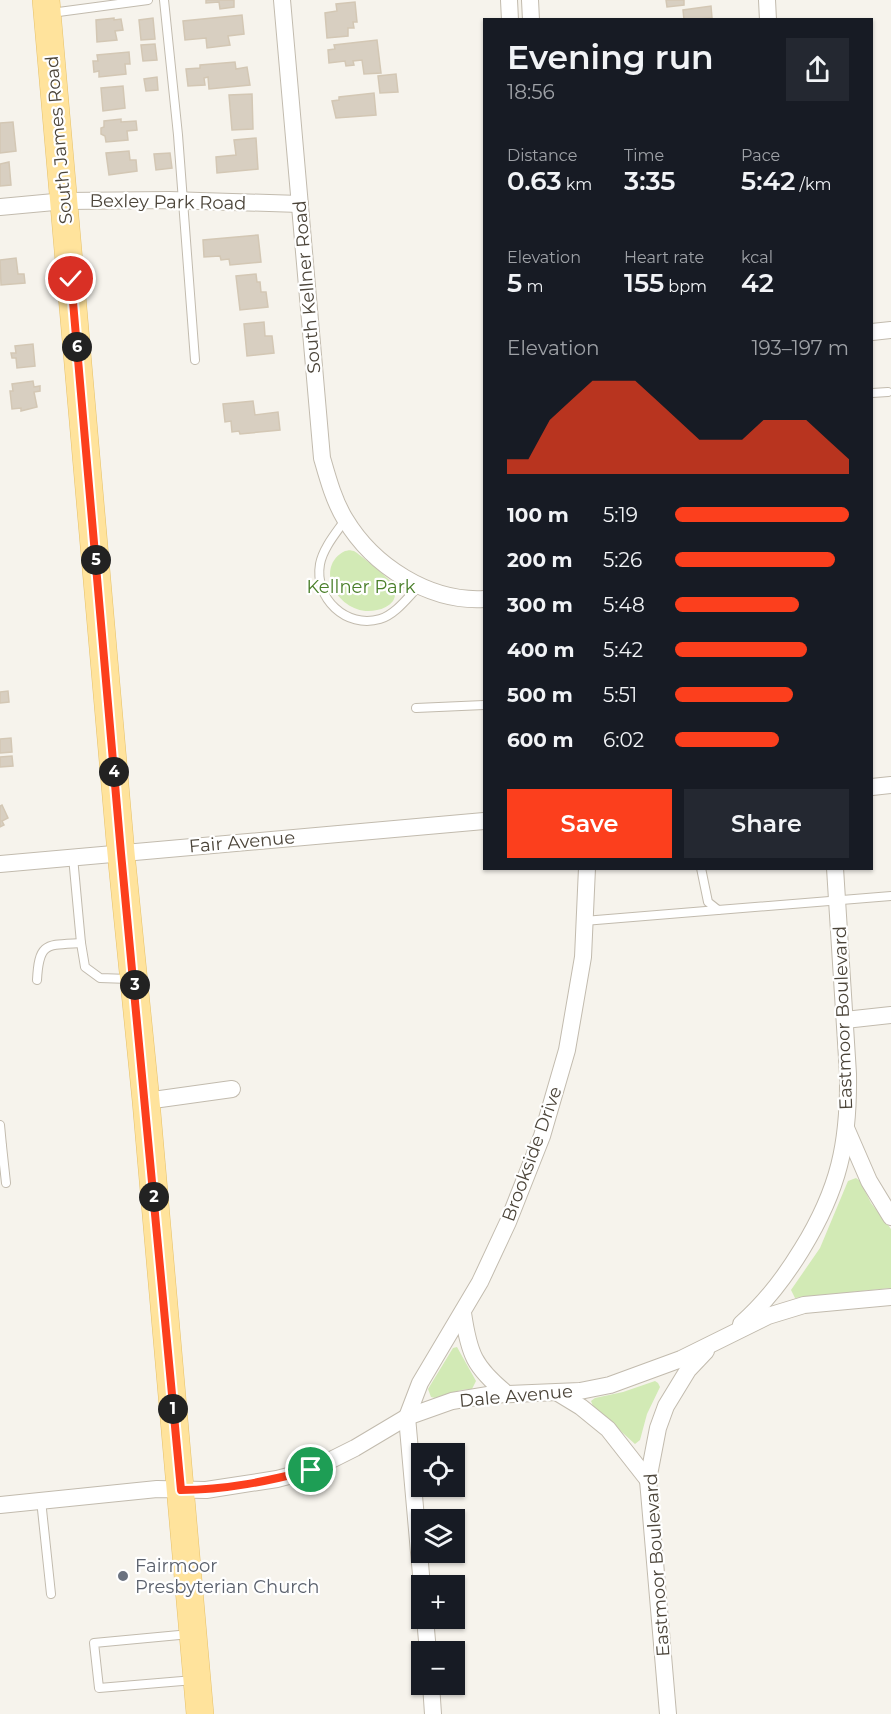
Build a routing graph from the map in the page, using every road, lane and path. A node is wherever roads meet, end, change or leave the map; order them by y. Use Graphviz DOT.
graph roads {
  1 [pos="148,0"];
  2 [pos="164,0"];
  3 [pos="282,0"];
  4 [pos="509,0"];
  5 [pos="530,0"];
  6 [pos="767,0"];
  7 [pos="47,7"];
  8 [pos="510,18"];
  9 [pos="531,18"];
  10 [pos="768,18"];
  11 [pos="64,201"];
  12 [pos="183,201"];
  13 [pos="300,204"];
  14 [pos="0,207"];
  15 [pos="891,330"];
  16 [pos="873,332"];
  17 [pos="195,360"];
  18 [pos="888,392"];
  19 [pos="873,393"];
  20 [pos="345,519"];
  21 [pos="419,586"];
  22 [pos="483,599"];
  23 [pos="483,705"];
  24 [pos="416,708"];
  25 [pos="891,785"];
  26 [pos="873,787"];
  27 [pos="483,821"];
  28 [pos="121,853"];
  29 [pos="73,856"];
  30 [pos="0,864"];
  31 [pos="587,870"];
  32 [pos="701,870"];
  33 [pos="835,870"];
  34 [pos="891,896"];
  35 [pos="837,900"];
  36 [pos="718,910"];
  37 [pos="584,921"];
  38 [pos="81,943"];
  39 [pos="134,979"];
  40 [pos="37,980"];
  41 [pos="891,1015"];
  42 [pos="845,1020"];
  43 [pos="232,1089"];
  44 [pos="146,1101"];
  45 [pos="0,1125"];
  46 [pos="846,1128"];
  47 [pos="1,1146"];
  48 [pos="6,1183"];
  49 [pos="891,1217"];
  50 [pos="891,1297"];
  51 [pos="463,1313"];
  52 [pos="721,1339"];
  53 [pos="558,1393"];
  54 [pos="507,1394"];
  55 [pos="407,1417"];
  56 [pos="648,1480"];
  57 [pos="181,1490"];
  58 [pos="41,1499"];
  59 [pos="0,1504"];
  60 [pos="421,1575"];
  61 [pos="51,1594"];
  62 [pos="193,1634"];
  63 [pos="197,1680"];
  64 [pos="432,1695"];
  65 [pos="200,1714"];
  66 [pos="434,1714"];
  67 [pos="668,1714"];
  1 -- 7 [label="lane"];
  2 -- 12 [label="lane"];
  3 -- 13 [label="street, South Kellner Road"];
  4 -- 8 [label="street"];
  5 -- 9 [label="street"];
  6 -- 10 [label="street"];
  7 -- 11 [label="main road, South James Road"];
  11 -- 12 [label="street, Bexley Park Road"];
  11 -- 14 [label="street, Bexley Park Road"];
  11 -- 28 [label="main road, South James Road"];
  12 -- 13 [label="street, Bexley Park Road"];
  12 -- 17 [label="lane"];
  13 -- 20 [label="street, South Kellner Road"];
  15 -- 16 [label="street"];
  18 -- 19 [label="lane"];
  20 -- 21 [label="street, South Kellner Road"];
  20 -- 21 [label="lane"];
  21 -- 22 [label="street, South Kellner Road"];
  23 -- 24 [label="lane"];
  25 -- 26 [label="street"];
  27 -- 28 [label="street, Fair Avenue"];
  28 -- 29 [label="street, Fair Avenue"];
  28 -- 39 [label="main road, South James Road"];
  29 -- 30 [label="street, Fair Avenue"];
  29 -- 38 [label="lane"];
  31 -- 37 [label="street, Brookside Drive"];
  32 -- 36 [label="lane"];
  33 -- 35 [label="street, Eastmoor Boulevard"];
  34 -- 35 [label="lane"];
  35 -- 36 [label="lane"];
  35 -- 42 [label="street, Eastmoor Boulevard"];
  36 -- 37 [label="lane"];
  37 -- 51 [label="street, Brookside Drive"];
  38 -- 39 [label="lane"];
  38 -- 40 [label="lane"];
  39 -- 44 [label="main road, South James Road"];
  41 -- 42 [label="street"];
  42 -- 46 [label="street, Eastmoor Boulevard"];
  43 -- 44 [label="street"];
  44 -- 57 [label="main road, South James Road"];
  45 -- 47 [label="lane"];
  46 -- 49 [label="street"];
  46 -- 52 [label="street, Eastmoor Boulevard"];
  47 -- 48 [label="lane"];
  50 -- 52 [label="street, Dale Avenue"];
  51 -- 54 [label="street"];
  51 -- 55 [label="street, Brookside Drive"];
  52 -- 53 [label="street, Dale Avenue"];
  52 -- 56 [label="street, Eastmoor Boulevard"];
  53 -- 54 [label="street, Dale Avenue"];
  53 -- 56 [label="street"];
  54 -- 55 [label="street, Dale Avenue"];
  55 -- 57 [label="street, Dale Avenue"];
  55 -- 60 [label="street"];
  56 -- 67 [label="street, Eastmoor Boulevard"];
  57 -- 58 [label="street, Dale Avenue"];
  57 -- 62 [label="main road, South James Road"];
  58 -- 59 [label="street, Dale Avenue"];
  58 -- 61 [label="lane"];
  62 -- 63 [label="main road, South James Road"];
  62 -- 63 [label="lane"];
  63 -- 65 [label="main road, South James Road"];
  64 -- 66 [label="street"];
}
